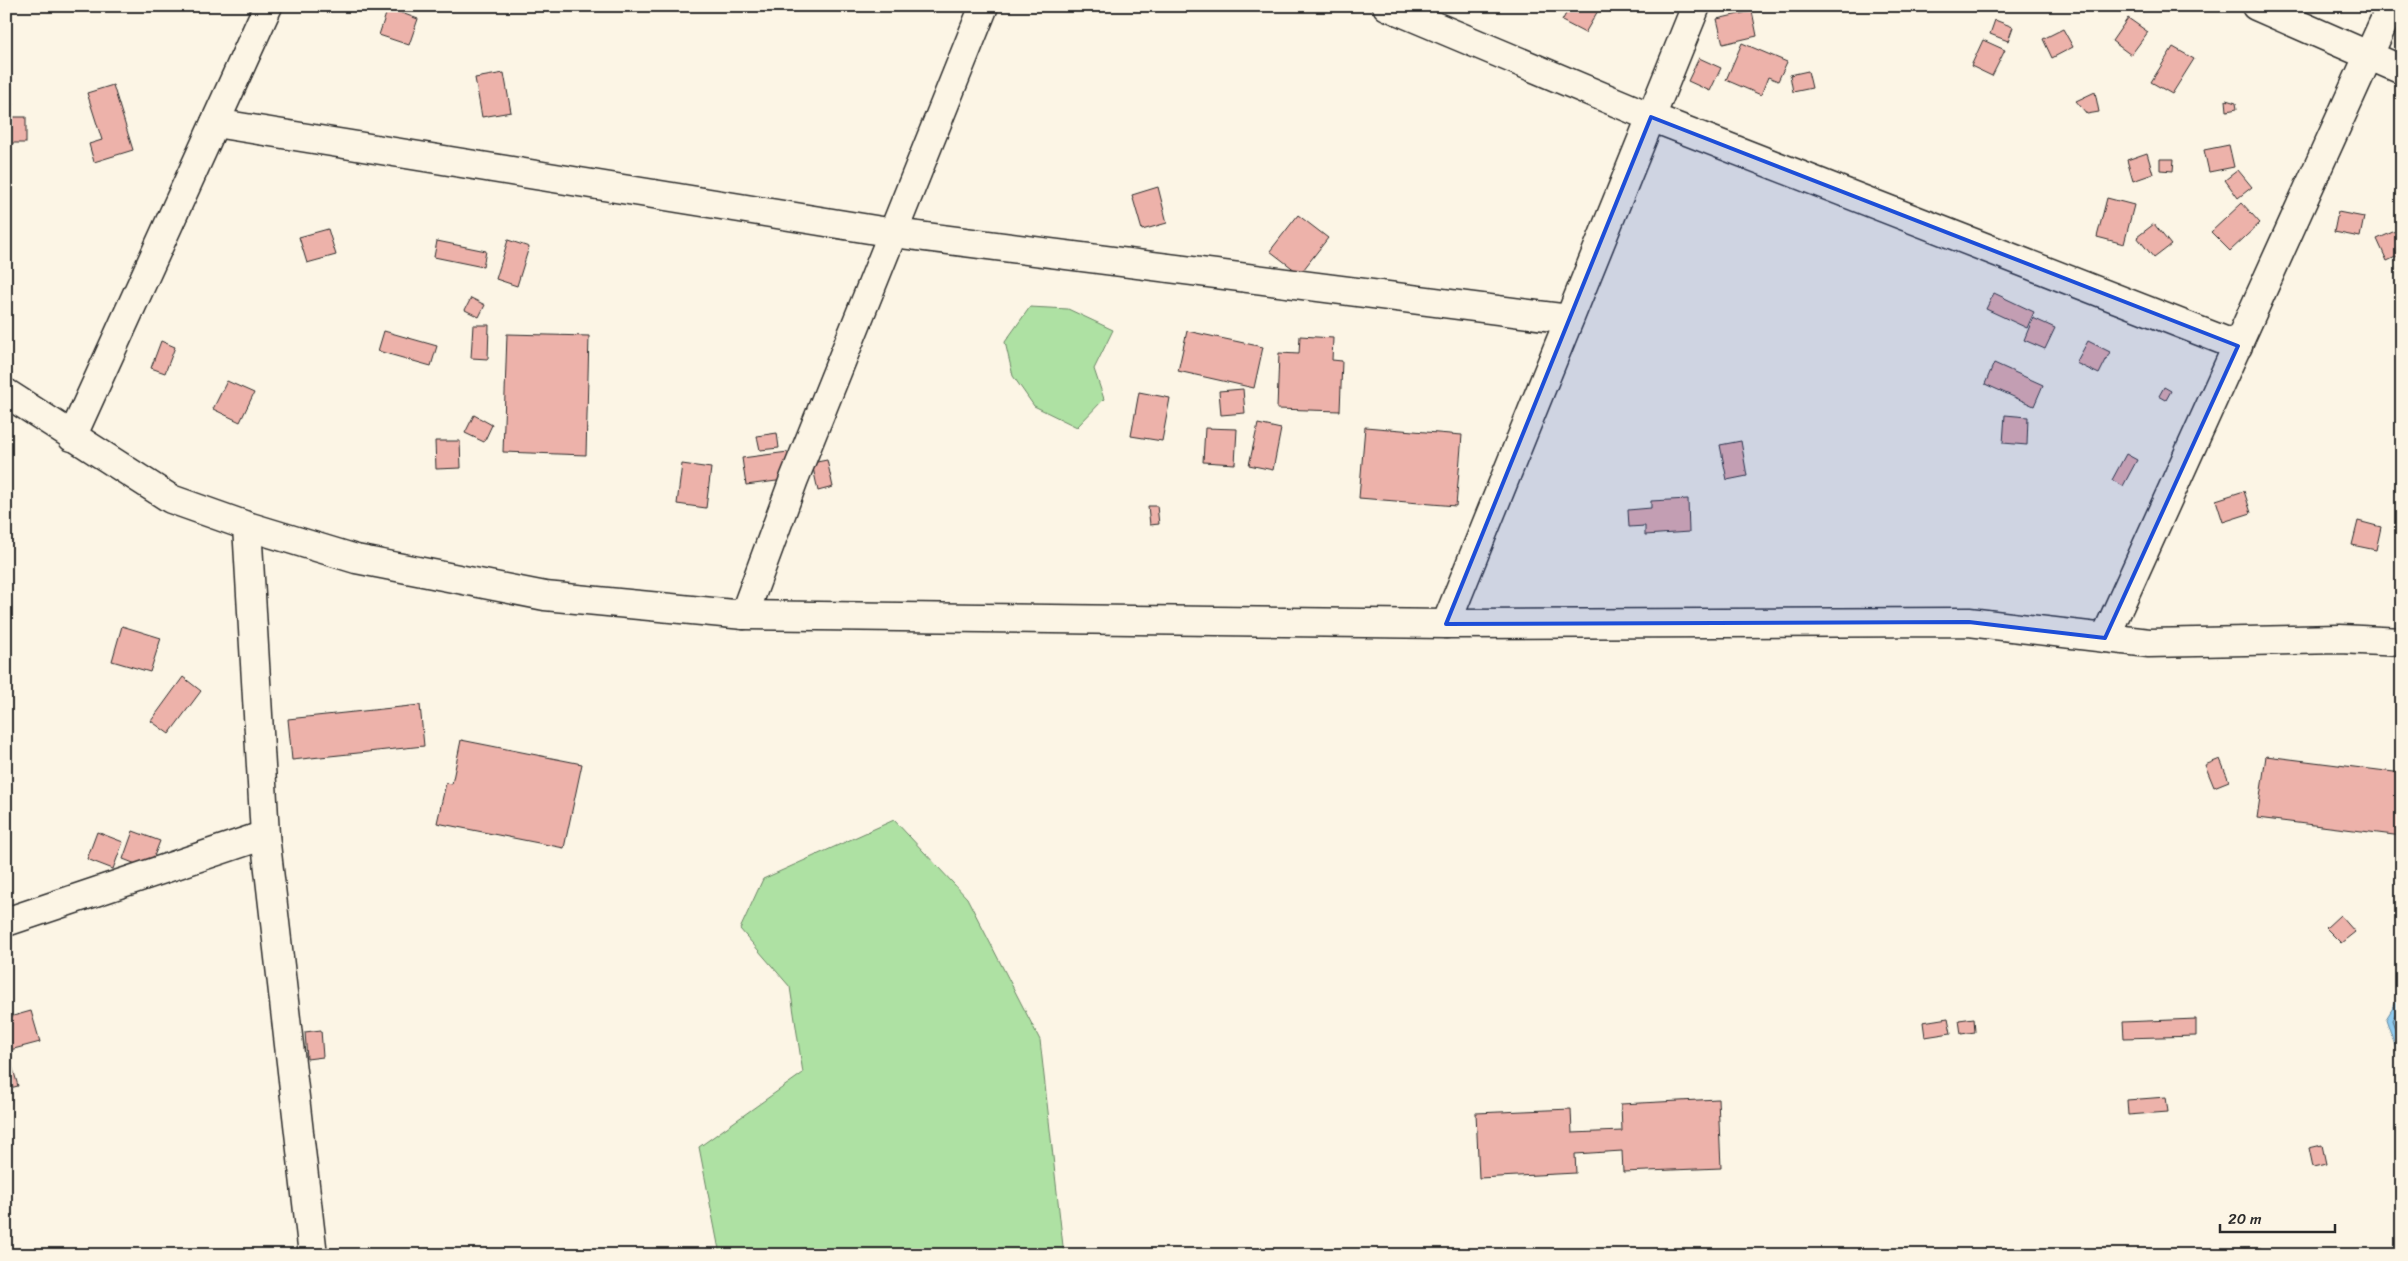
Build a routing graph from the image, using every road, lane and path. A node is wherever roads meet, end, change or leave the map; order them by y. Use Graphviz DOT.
graph roads {
  1 [pos="268,6"];
  2 [pos="984,6"];
  3 [pos="1387,6"];
  4 [pos="1696,6"];
  5 [pos="2256,6"];
  6 [pos="2391,6"];
  7 [pos="2370,56"];
  8 [pos="2402,70"];
  9 [pos="1651,117"];
  10 [pos="215,123"];
  11 [pos="894,233"];
  12 [pos="1569,319"];
  13 [pos="2238,346"];
  14 [pos="6,393"];
  15 [pos="72,437"];
  16 [pos="246,526"];
  17 [pos="744,615"];
  18 [pos="1446,624"];
  19 [pos="2105,638"];
  20 [pos="2402,642"];
  21 [pos="265,835"];
  22 [pos="6,922"];
  23 [pos="313,1255"];
  1 -- 10 [label="street"];
  2 -- 11 [label="street"];
  3 -- 9 [label="street"];
  4 -- 9 [label="street"];
  5 -- 7 [label="street"];
  6 -- 7 [label="street"];
  7 -- 8 [label="street"];
  7 -- 13 [label="street"];
  9 -- 12 [label="street"];
  9 -- 13 [label="street"];
  10 -- 11 [label="street"];
  10 -- 15 [label="street"];
  11 -- 12 [label="street"];
  11 -- 17 [label="street"];
  12 -- 18 [label="street"];
  13 -- 19 [label="street"];
  14 -- 15 [label="street"];
  15 -- 16 [label="street"];
  16 -- 17 [label="street"];
  16 -- 21 [label="street"];
  17 -- 18 [label="street"];
  18 -- 19 [label="street"];
  19 -- 20 [label="street"];
  21 -- 22 [label="street"];
  21 -- 23 [label="street"];
}
